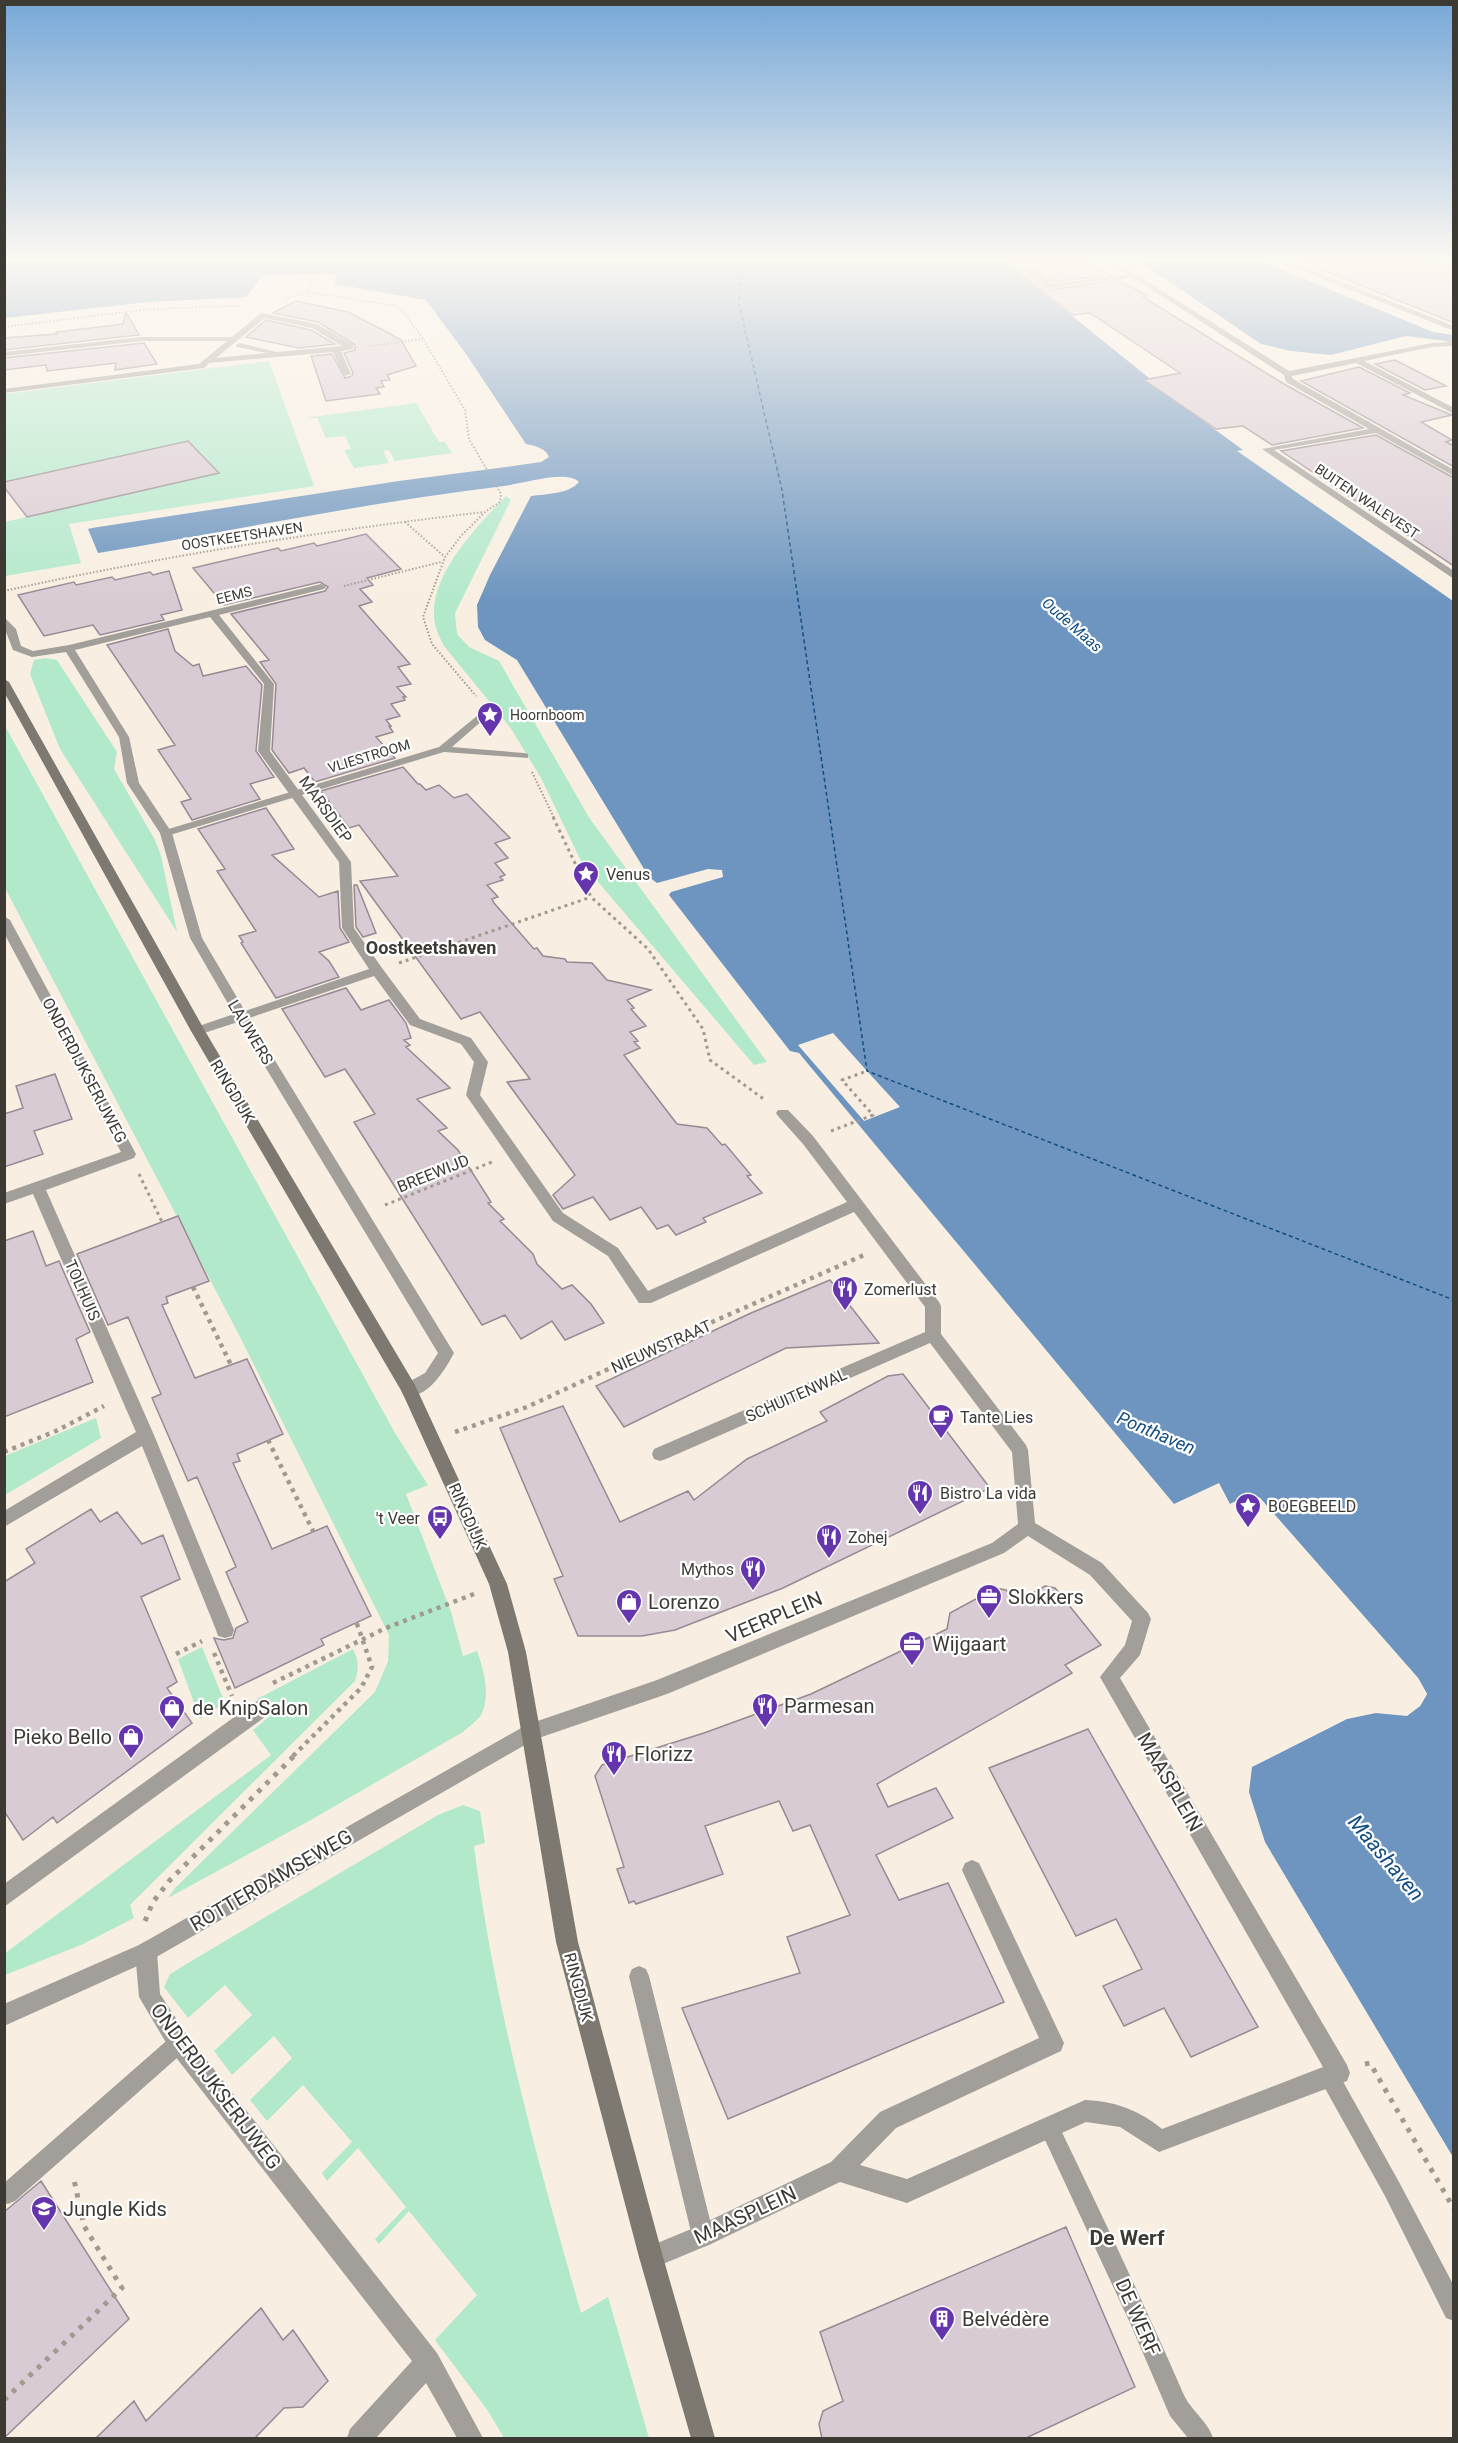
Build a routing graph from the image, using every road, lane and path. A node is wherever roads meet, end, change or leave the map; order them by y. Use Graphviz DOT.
graph roads {
  1 [pos="132,375"];
  2 [pos="444,375"];
  3 [pos="1288,375"];
  4 [pos="1385,375"];
  5 [pos="4,391"];
  6 [pos="1454,412"];
  7 [pos="1377,430"];
  8 [pos="1454,474"];
  9 [pos="501,494"];
  10 [pos="485,512"];
  11 [pos="404,521"];
  12 [pos="446,557"];
  13 [pos="442,562"];
  14 [pos="1454,576"];
  15 [pos="321,587"];
  16 [pos="4,591"];
  17 [pos="213,614"];
  18 [pos="4,620"];
  19 [pos="69,648"];
  20 [pos="4,682"];
  21 [pos="488,710"];
  22 [pos="443,749"];
  23 [pos="524,756"];
  24 [pos="294,794"];
  25 [pos="166,833"];
  26 [pos="4,920"];
  27 [pos="377,971"];
  28 [pos="241,1016"];
  29 [pos="198,1031"];
  30 [pos="867,1071"];
  31 [pos="783,1113"];
  32 [pos="845,1126"];
  33 [pos="129,1154"];
  34 [pos="512,1154"];
  35 [pos="38,1187"];
  36 [pos="4,1199"];
  37 [pos="855,1205"];
  38 [pos="363,1214"];
  39 [pos="162,1222"];
  40 [pos="885,1244"];
  41 [pos="192,1287"];
  42 [pos="933,1335"];
  43 [pos="231,1365"];
  44 [pos="409,1390"];
  45 [pos="128,1394"];
  46 [pos="146,1435"];
  47 [pos="268,1440"];
  48 [pos="434,1441"];
  49 [pos="4,1452"];
  50 [pos="660,1454"];
  51 [pos="4,1520"];
  52 [pos="1027,1527"];
  53 [pos="314,1533"];
  54 [pos="498,1584"];
  55 [pos="356,1621"];
  56 [pos="225,1630"];
  57 [pos="208,1638"];
  58 [pos="364,1639"];
  59 [pos="176,1654"];
  60 [pos="268,1685"];
  61 [pos="262,1708"];
  62 [pos="246,1720"];
  63 [pos="530,1732"];
  64 [pos="972,1870"];
  65 [pos="4,1897"];
  66 [pos="146,1952"];
  67 [pos="639,1976"];
  68 [pos="4,2015"];
  69 [pos="179,2043"];
  70 [pos="1334,2074"];
  71 [pos="1049,2127"];
  72 [pos="66,2143"];
  73 [pos="838,2170"];
  74 [pos="8,2194"];
  75 [pos="1454,2210"];
  76 [pos="702,2236"];
  77 [pos="651,2257"];
  78 [pos="1454,2310"];
  79 [pos="428,2362"];
  80 [pos="4,2400"];
  81 [pos="359,2439"];
  82 [pos="471,2439"];
  83 [pos="703,2439"];
  84 [pos="1202,2439"];
  1 -- 5 [label="street"];
  2 -- 9 [label="path"];
  3 -- 7 [label="street"];
  4 -- 6 [label="street"];
  7 -- 8 [label="street"];
  7 -- 14 [label="street, BUITEN WALEVEST"];
  10 -- 11 [label="path, OOSTKEETSHAVEN"];
  11 -- 12 [label="path"];
  11 -- 16 [label="path, OOSTKEETSHAVEN"];
  13 -- 15 [label="path"];
  15 -- 17 [label="street, EEMS"];
  17 -- 19 [label="street, EEMS"];
  17 -- 24 [label="street, MARSDIEP"];
  18 -- 19 [label="street, EEMS"];
  19 -- 25 [label="street, LAUWERS"];
  20 -- 29 [label="main road, RINGDIJK"];
  21 -- 22 [label="street, VLIESTROOM"];
  22 -- 23 [label="street, VLIESTROOM"];
  22 -- 24 [label="street, VLIESTROOM"];
  24 -- 25 [label="street, VLIESTROOM"];
  24 -- 27 [label="street, MARSDIEP"];
  25 -- 28 [label="street, LAUWERS"];
  26 -- 33 [label="street, ONDERDIJKSERIJWEG"];
  27 -- 28 [label="street"];
  27 -- 31 [label="path"];
  27 -- 34 [label="street, MARSDIEP"];
  28 -- 29 [label="street"];
  28 -- 38 [label="street, LAUWERS"];
  29 -- 44 [label="main road, RINGDIJK"];
  30 -- 32 [label="path"];
  31 -- 37 [label="street"];
  33 -- 35 [label="street"];
  33 -- 39 [label="path, ONDERDIJKSERIJWEG"];
  34 -- 37 [label="street, MARSDIEP"];
  34 -- 38 [label="path, BREEWIJD"];
  35 -- 36 [label="street"];
  35 -- 45 [label="street, TOLHUIS"];
  37 -- 40 [label="street"];
  38 -- 44 [label="street, LAUWERS"];
  40 -- 42 [label="street"];
  40 -- 48 [label="path, NIEUWSTRAAT"];
  41 -- 43 [label="path"];
  42 -- 50 [label="street, SCHUITENWAL"];
  42 -- 52 [label="street"];
  44 -- 48 [label="main road, RINGDIJK"];
  45 -- 46 [label="street, TOLHUIS"];
  45 -- 49 [label="path"];
  46 -- 51 [label="street"];
  46 -- 56 [label="street, TOLHUIS"];
  47 -- 53 [label="path"];
  48 -- 54 [label="main road, RINGDIJK"];
  52 -- 63 [label="street, VEERPLEIN"];
  52 -- 70 [label="street, MAASPLEIN"];
  54 -- 58 [label="path"];
  54 -- 63 [label="main road, RINGDIJK"];
  55 -- 58 [label="path"];
  56 -- 57 [label="path"];
  57 -- 59 [label="path"];
  57 -- 62 [label="path"];
  58 -- 60 [label="path"];
  58 -- 66 [label="path"];
  61 -- 62 [label="street"];
  62 -- 65 [label="street"];
  63 -- 66 [label="street, ROTTERDAMSEWEG"];
  63 -- 77 [label="main road, RINGDIJK"];
  64 -- 73 [label="street, MAASPLEIN"];
  66 -- 68 [label="street, ROTTERDAMSEWEG"];
  66 -- 69 [label="street, ONDERDIJKSERIJWEG"];
  67 -- 76 [label="lane"];
  69 -- 72 [label="lane"];
  69 -- 79 [label="street, ONDERDIJKSERIJWEG"];
  70 -- 71 [label="street"];
  70 -- 75 [label="path"];
  70 -- 78 [label="lane"];
  71 -- 73 [label="street"];
  71 -- 84 [label="lane, DE WERF"];
  72 -- 74 [label="lane"];
  72 -- 80 [label="path"];
  73 -- 76 [label="street, MAASPLEIN"];
  76 -- 77 [label="street, MAASPLEIN"];
  77 -- 83 [label="main road, RINGDIJK"];
  79 -- 81 [label="street"];
  79 -- 82 [label="street, ONDERDIJKSERIJWEG"];
}
